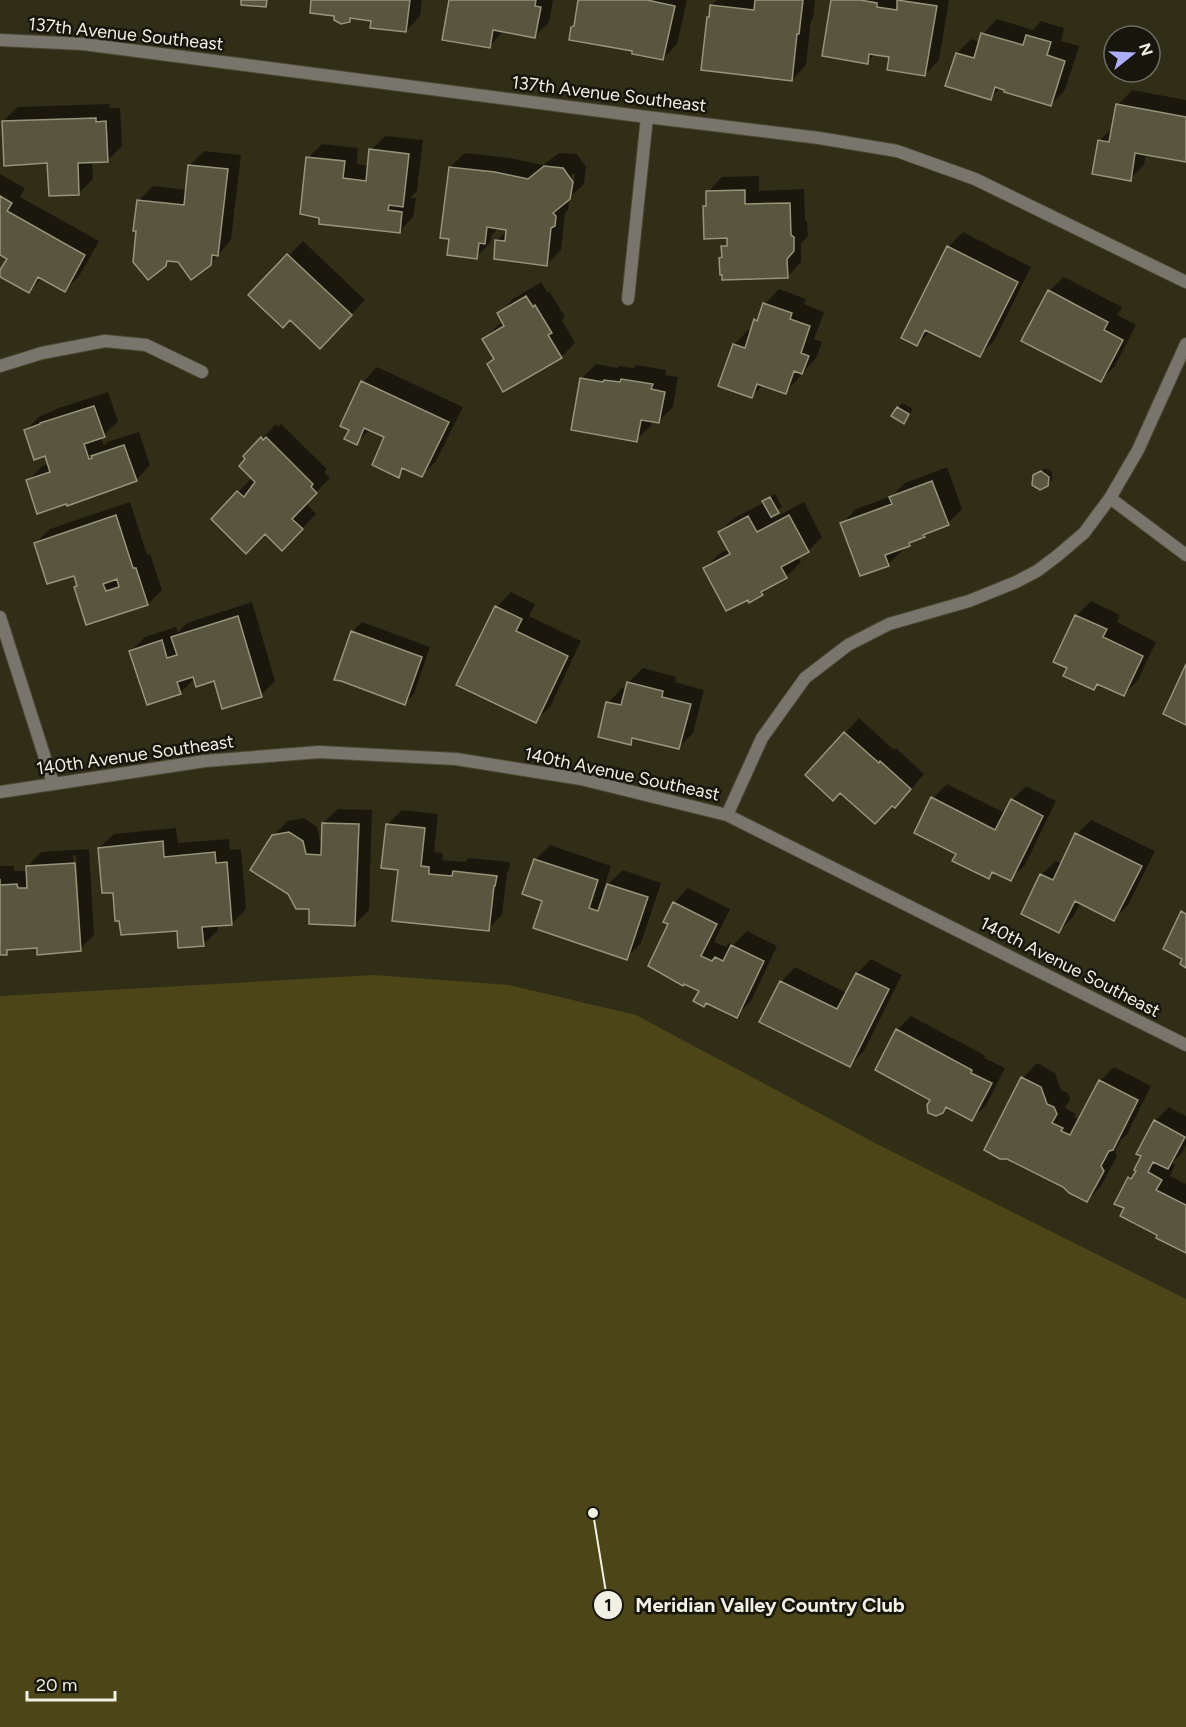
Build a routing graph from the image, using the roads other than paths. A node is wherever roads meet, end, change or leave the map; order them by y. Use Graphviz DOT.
graph roads {
  1 [pos="0,40"];
  2 [pos="647,117"];
  3 [pos="1186,282"];
  4 [pos="628,299"];
  5 [pos="1186,344"];
  6 [pos="0,366"];
  7 [pos="202,372"];
  8 [pos="1110,498"];
  9 [pos="1186,555"];
  10 [pos="0,617"];
  11 [pos="53,783"];
  12 [pos="0,792"];
  13 [pos="727,815"];
  14 [pos="1186,1045"];
  1 -- 2 [label="street, 137th Avenue Southeast"];
  2 -- 3 [label="street, 137th Avenue Southeast"];
  2 -- 4 [label="street"];
  5 -- 8 [label="street"];
  6 -- 7 [label="street"];
  8 -- 9 [label="street"];
  8 -- 13 [label="street"];
  10 -- 11 [label="street"];
  11 -- 12 [label="street, 140th Avenue Southeast"];
  11 -- 13 [label="street, 140th Avenue Southeast"];
  13 -- 14 [label="street, 140th Avenue Southeast"];
}
